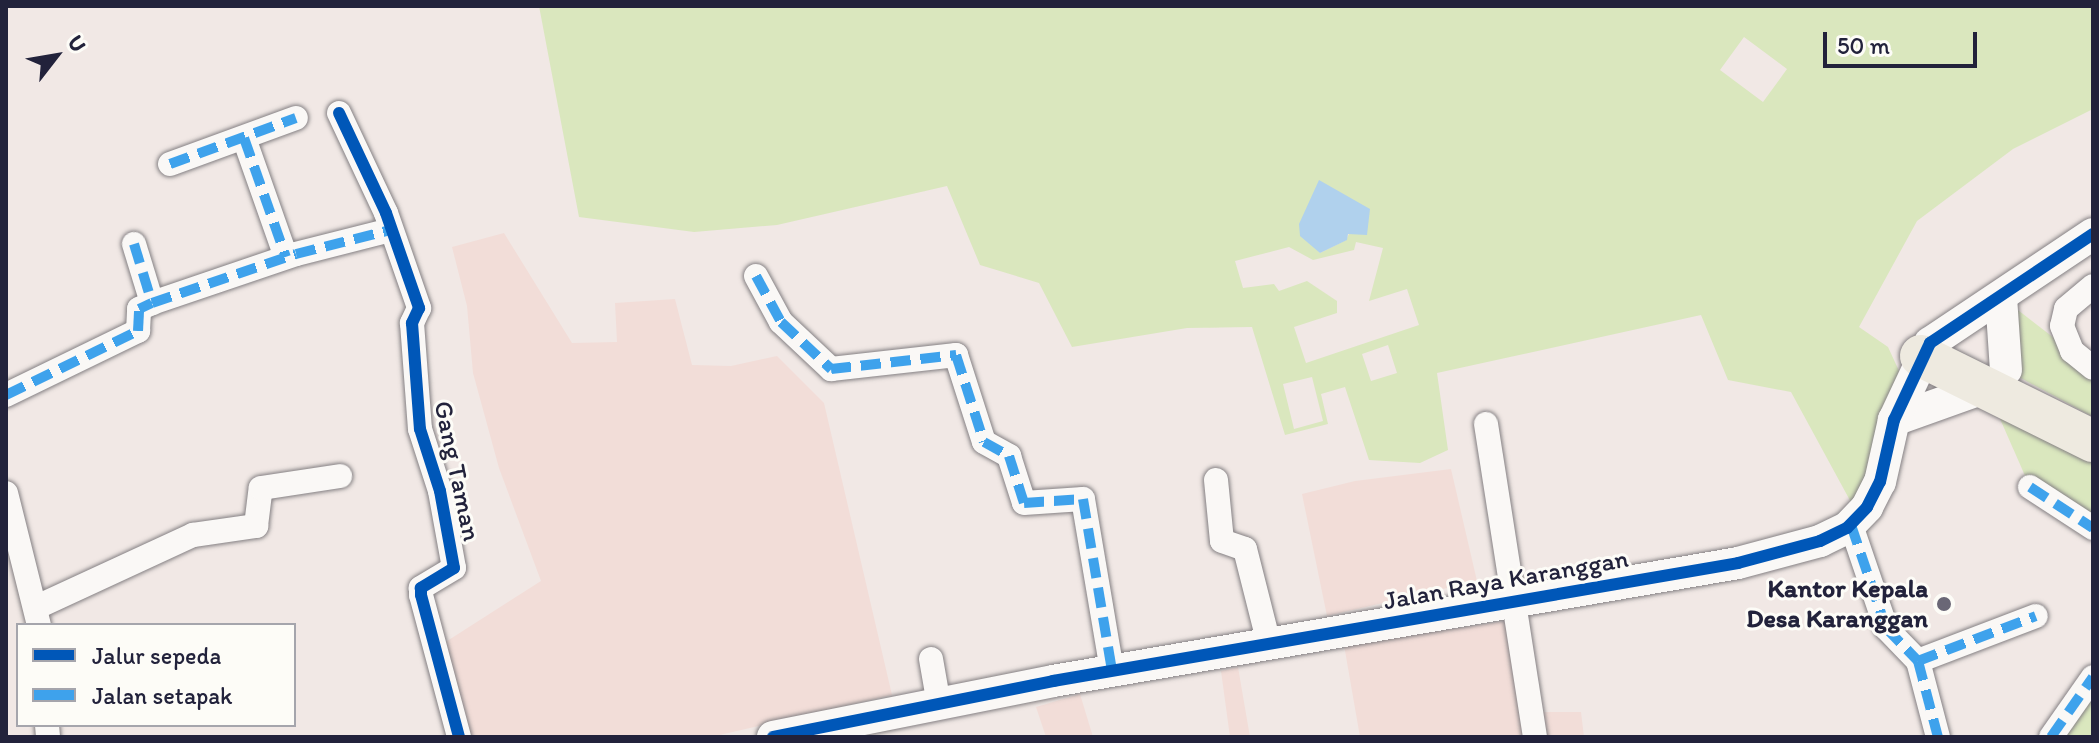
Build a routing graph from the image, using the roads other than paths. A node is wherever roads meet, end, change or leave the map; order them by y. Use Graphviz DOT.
graph roads {
  1 [pos="339,113"];
  2 [pos="296,118"];
  3 [pos="244,138"];
  4 [pos="170,164"];
  5 [pos="391,230"];
  6 [pos="2093,234"];
  7 [pos="134,244"];
  8 [pos="286,257"];
  9 [pos="756,276"];
  10 [pos="2093,286"];
  11 [pos="2001,297"];
  12 [pos="152,303"];
  13 [pos="1931,344"];
  14 [pos="2093,368"];
  15 [pos="1996,379"];
  16 [pos="6,395"];
  17 [pos="2093,417"];
  18 [pos="1894,420"];
  19 [pos="1486,424"];
  20 [pos="2093,441"];
  21 [pos="340,476"];
  22 [pos="1216,480"];
  23 [pos="2030,487"];
  24 [pos="6,493"];
  25 [pos="1851,525"];
  26 [pos="2093,528"];
  27 [pos="1513,600"];
  28 [pos="38,616"];
  29 [pos="2036,616"];
  30 [pos="1269,644"];
  31 [pos="931,659"];
  32 [pos="1918,661"];
  33 [pos="1112,671"];
  34 [pos="2093,677"];
  35 [pos="939,705"];
  36 [pos="459,737"];
  37 [pos="773,737"];
  38 [pos="1535,737"];
  39 [pos="1938,737"];
  40 [pos="2051,737"];
  1 -- 5 [label="street, Gang Taman"];
  2 -- 3 [label="street"];
  3 -- 4 [label="street"];
  3 -- 8 [label="street"];
  5 -- 8 [label="street"];
  5 -- 36 [label="street, Gang Taman"];
  6 -- 11 [label="street"];
  7 -- 12 [label="street"];
  8 -- 12 [label="street"];
  9 -- 33 [label="street"];
  10 -- 14 [label="street"];
  11 -- 13 [label="street"];
  11 -- 15 [label="street"];
  12 -- 16 [label="street"];
  13 -- 15 [label="highway"];
  13 -- 18 [label="street"];
  15 -- 17 [label="highway"];
  15 -- 18 [label="street"];
  15 -- 20 [label="highway"];
  18 -- 25 [label="street"];
  19 -- 27 [label="street"];
  21 -- 28 [label="street"];
  22 -- 30 [label="street"];
  23 -- 26 [label="street"];
  24 -- 28 [label="street"];
  25 -- 27 [label="street, Jalan Raya Karanggan"];
  25 -- 32 [label="street"];
  27 -- 30 [label="street, Jalan Raya Karanggan"];
  27 -- 38 [label="street"];
  29 -- 32 [label="street"];
  30 -- 33 [label="street, Jalan Raya Karanggan"];
  31 -- 35 [label="street"];
  32 -- 39 [label="street"];
  33 -- 35 [label="street, Jalan Raya Karanggan"];
  34 -- 40 [label="street"];
  35 -- 37 [label="street, Jalan Raya Karanggan"];
}
